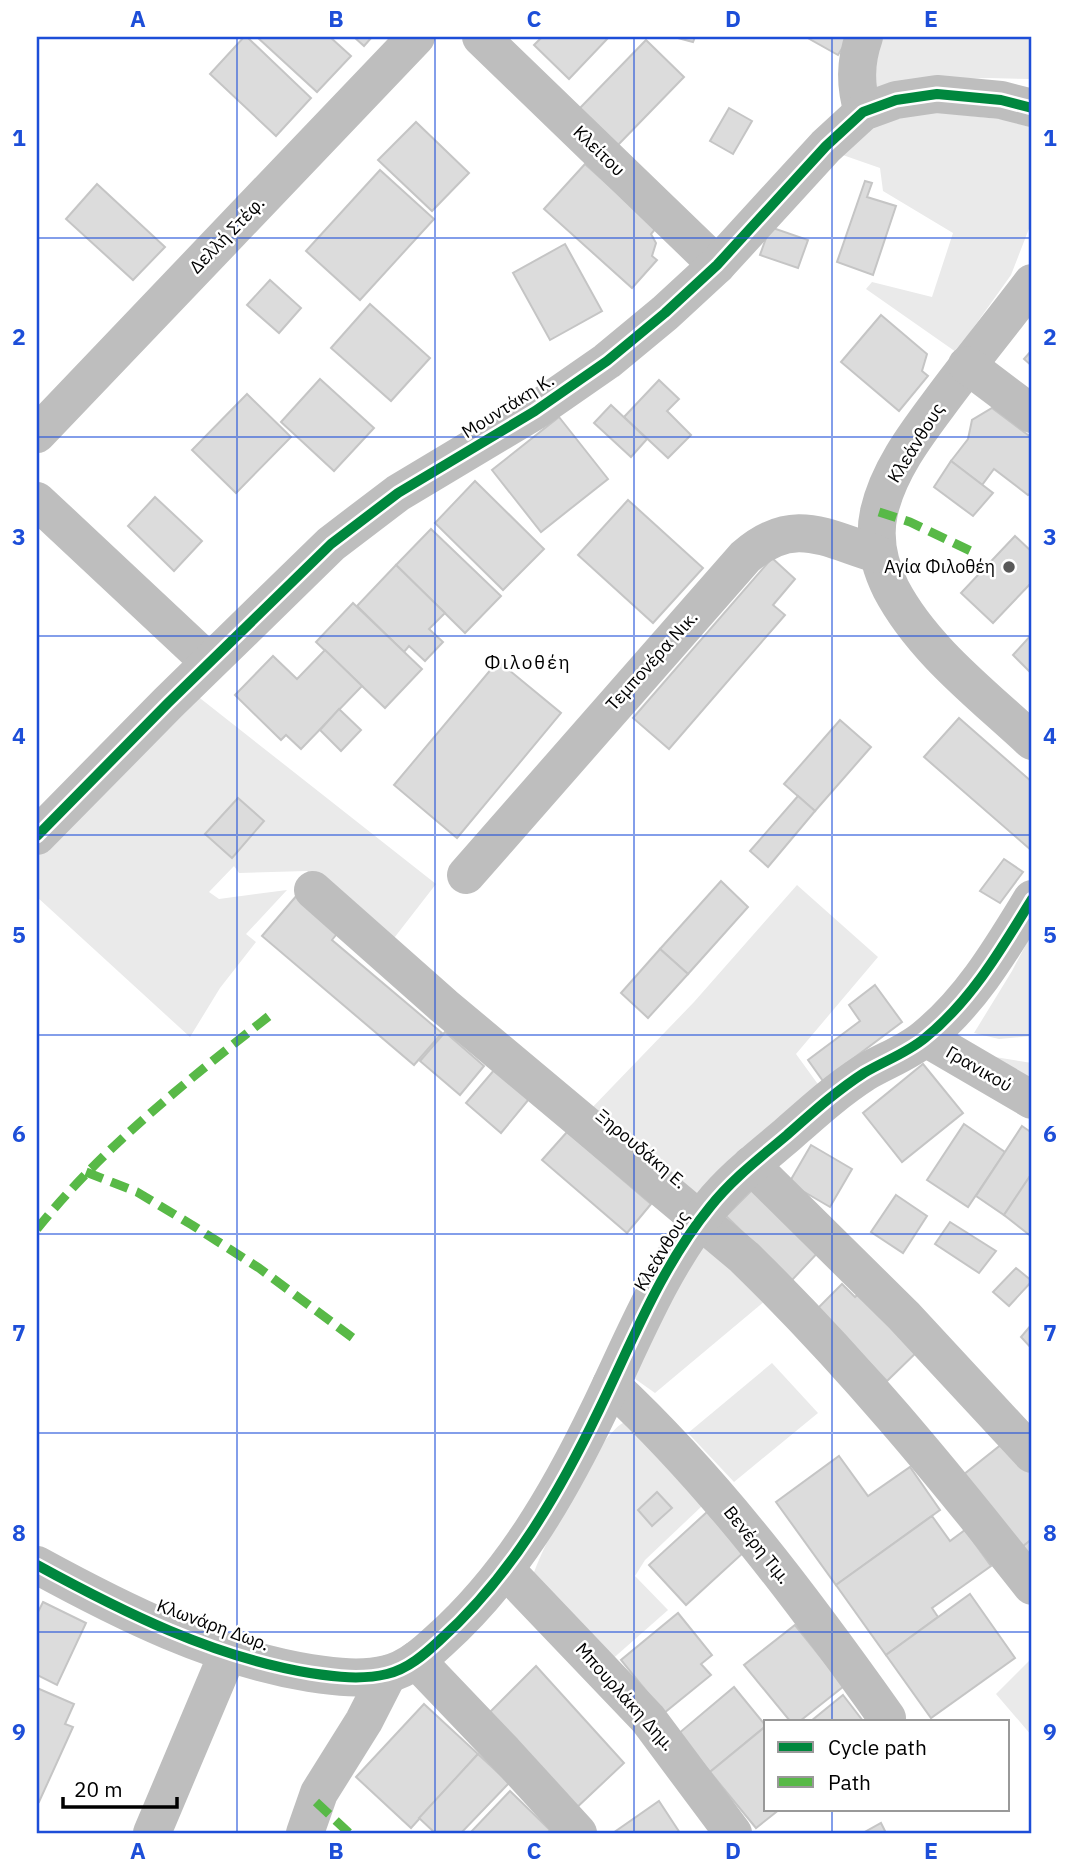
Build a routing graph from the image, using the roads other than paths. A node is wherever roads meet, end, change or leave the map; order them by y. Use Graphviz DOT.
graph roads {
  1 [pos="416,37"];
  2 [pos="481,37"];
  3 [pos="864,37"];
  4 [pos="1032,108"];
  5 [pos="863,112"];
  6 [pos="716,265"];
  7 [pos="1032,283"];
  8 [pos="967,365"];
  9 [pos="1032,414"];
  10 [pos="37,434"];
  11 [pos="37,501"];
  12 [pos="877,554"];
  13 [pos="209,662"];
  14 [pos="1032,741"];
  15 [pos="37,836"];
  16 [pos="466,875"];
  17 [pos="313,890"];
  18 [pos="1032,899"];
  19 [pos="926,1038"];
  20 [pos="1032,1100"];
  21 [pos="751,1166"];
  22 [pos="701,1220"];
  23 [pos="611,1385"];
  24 [pos="1032,1454"];
  25 [pos="37,1565"];
  26 [pos="506,1570"];
  27 [pos="1032,1586"];
  28 [pos="228,1653"];
  29 [pos="402,1667"];
  30 [pos="887,1718"];
  31 [pos="152,1833"];
  32 [pos="305,1833"];
  33 [pos="578,1833"];
  34 [pos="733,1833"];
  1 -- 10 [label="street, Δελλή Στέφ."];
  2 -- 6 [label="street, Κλείτου"];
  3 -- 5 [label="street"];
  4 -- 5 [label="street, Μουντάκη Κ."];
  5 -- 6 [label="street, Μουντάκη Κ."];
  6 -- 13 [label="street, Μουντάκη Κ."];
  7 -- 8 [label="street, Κλεάνθους"];
  8 -- 9 [label="street"];
  8 -- 12 [label="street, Κλεάνθους"];
  11 -- 13 [label="street"];
  12 -- 14 [label="street, Κλεάνθους"];
  12 -- 16 [label="street, Τεμπονέρα Νικ."];
  13 -- 15 [label="street, Μουντάκη Κ."];
  17 -- 22 [label="street, Ξηρουδάκη Ε."];
  18 -- 19 [label="street, Κλεάνθους"];
  19 -- 20 [label="street, Γρανικού"];
  19 -- 21 [label="street, Κλεάνθους"];
  21 -- 22 [label="street, Κλεάνθους"];
  21 -- 24 [label="street"];
  22 -- 23 [label="street, Κλεάνθους"];
  22 -- 27 [label="street, Ξηρουδάκη Ε."];
  23 -- 26 [label="street, Κλεάνθους"];
  23 -- 30 [label="street, Βενέρη Τιμ."];
  25 -- 28 [label="street, Κλωνάρη Δωρ."];
  26 -- 29 [label="street, Κλεάνθους"];
  26 -- 34 [label="street, Μπουρλάκη Δημ."];
  28 -- 29 [label="street, Κλωνάρη Δωρ."];
  28 -- 31 [label="street"];
  29 -- 32 [label="street"];
  29 -- 33 [label="street"];
}
